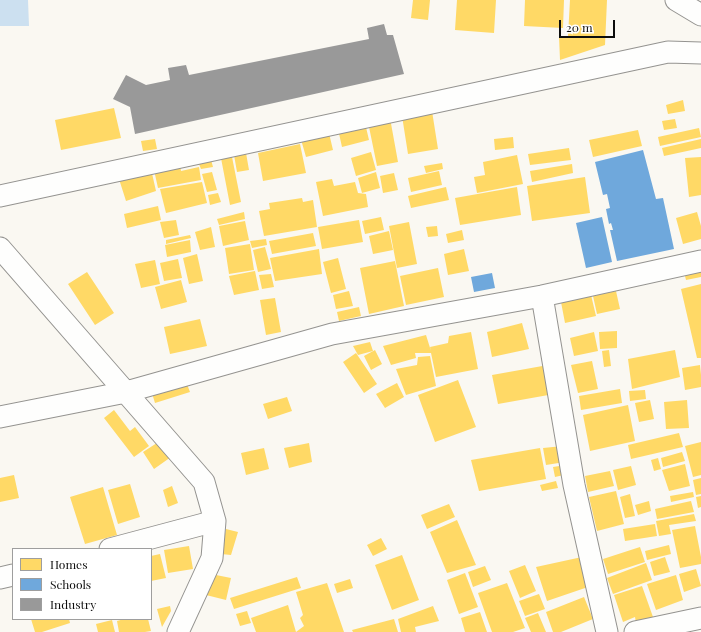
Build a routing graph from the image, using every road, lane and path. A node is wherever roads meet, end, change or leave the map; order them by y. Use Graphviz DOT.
graph roads {
  1 [pos="676,0"];
  2 [pos="701,15"];
  3 [pos="701,53"];
  4 [pos="0,196"];
  5 [pos="0,248"];
  6 [pos="701,261"];
  7 [pos="542,296"];
  8 [pos="126,392"];
  9 [pos="0,417"];
  10 [pos="215,521"];
  11 [pos="114,548"];
  12 [pos="12,575"];
  13 [pos="0,578"];
  14 [pos="701,618"];
  15 [pos="178,632"];
  16 [pos="607,632"];
  17 [pos="635,632"];
  1 -- 2 [label="street"];
  3 -- 4 [label="street"];
  5 -- 8 [label="street"];
  6 -- 7 [label="street"];
  7 -- 8 [label="street"];
  7 -- 16 [label="street"];
  8 -- 9 [label="street"];
  8 -- 10 [label="street"];
  10 -- 11 [label="street"];
  10 -- 15 [label="street"];
  12 -- 13 [label="street"];
  14 -- 17 [label="street"];
}
